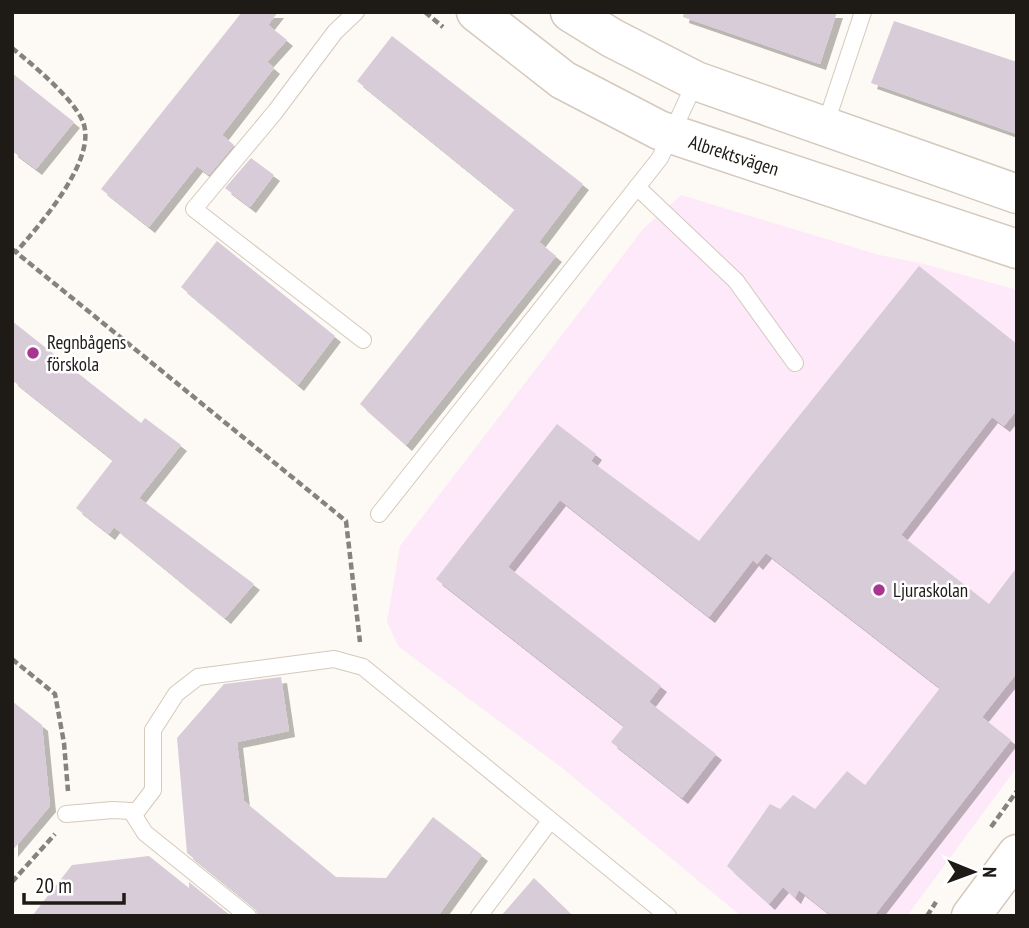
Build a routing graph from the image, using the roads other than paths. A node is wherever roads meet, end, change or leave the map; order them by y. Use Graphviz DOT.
graph roads {
  1 [pos="356,12"];
  2 [pos="476,12"];
  3 [pos="570,12"];
  4 [pos="863,12"];
  5 [pos="696,81"];
  6 [pos="824,128"];
  7 [pos="673,135"];
  8 [pos="637,187"];
  9 [pos="1017,194"];
  10 [pos="1017,250"];
  11 [pos="363,340"];
  12 [pos="795,363"];
  13 [pos="379,514"];
  14 [pos="66,814"];
  15 [pos="134,815"];
  16 [pos="551,821"];
  17 [pos="1017,854"];
  18 [pos="248,916"];
  19 [pos="479,916"];
  20 [pos="668,916"];
  21 [pos="971,916"];
  1 -- 11 [label="lane"];
  2 -- 7 [label="main road, Albrektsvägen"];
  3 -- 5 [label="main road"];
  4 -- 6 [label="lane"];
  5 -- 6 [label="main road"];
  5 -- 7 [label="lane"];
  6 -- 9 [label="main road"];
  7 -- 8 [label="lane"];
  7 -- 10 [label="main road, Albrektsvägen"];
  8 -- 12 [label="lane"];
  8 -- 13 [label="lane"];
  14 -- 15 [label="lane"];
  15 -- 16 [label="lane"];
  15 -- 18 [label="lane"];
  16 -- 19 [label="lane"];
  16 -- 20 [label="lane"];
  17 -- 21 [label="main road"];
}
